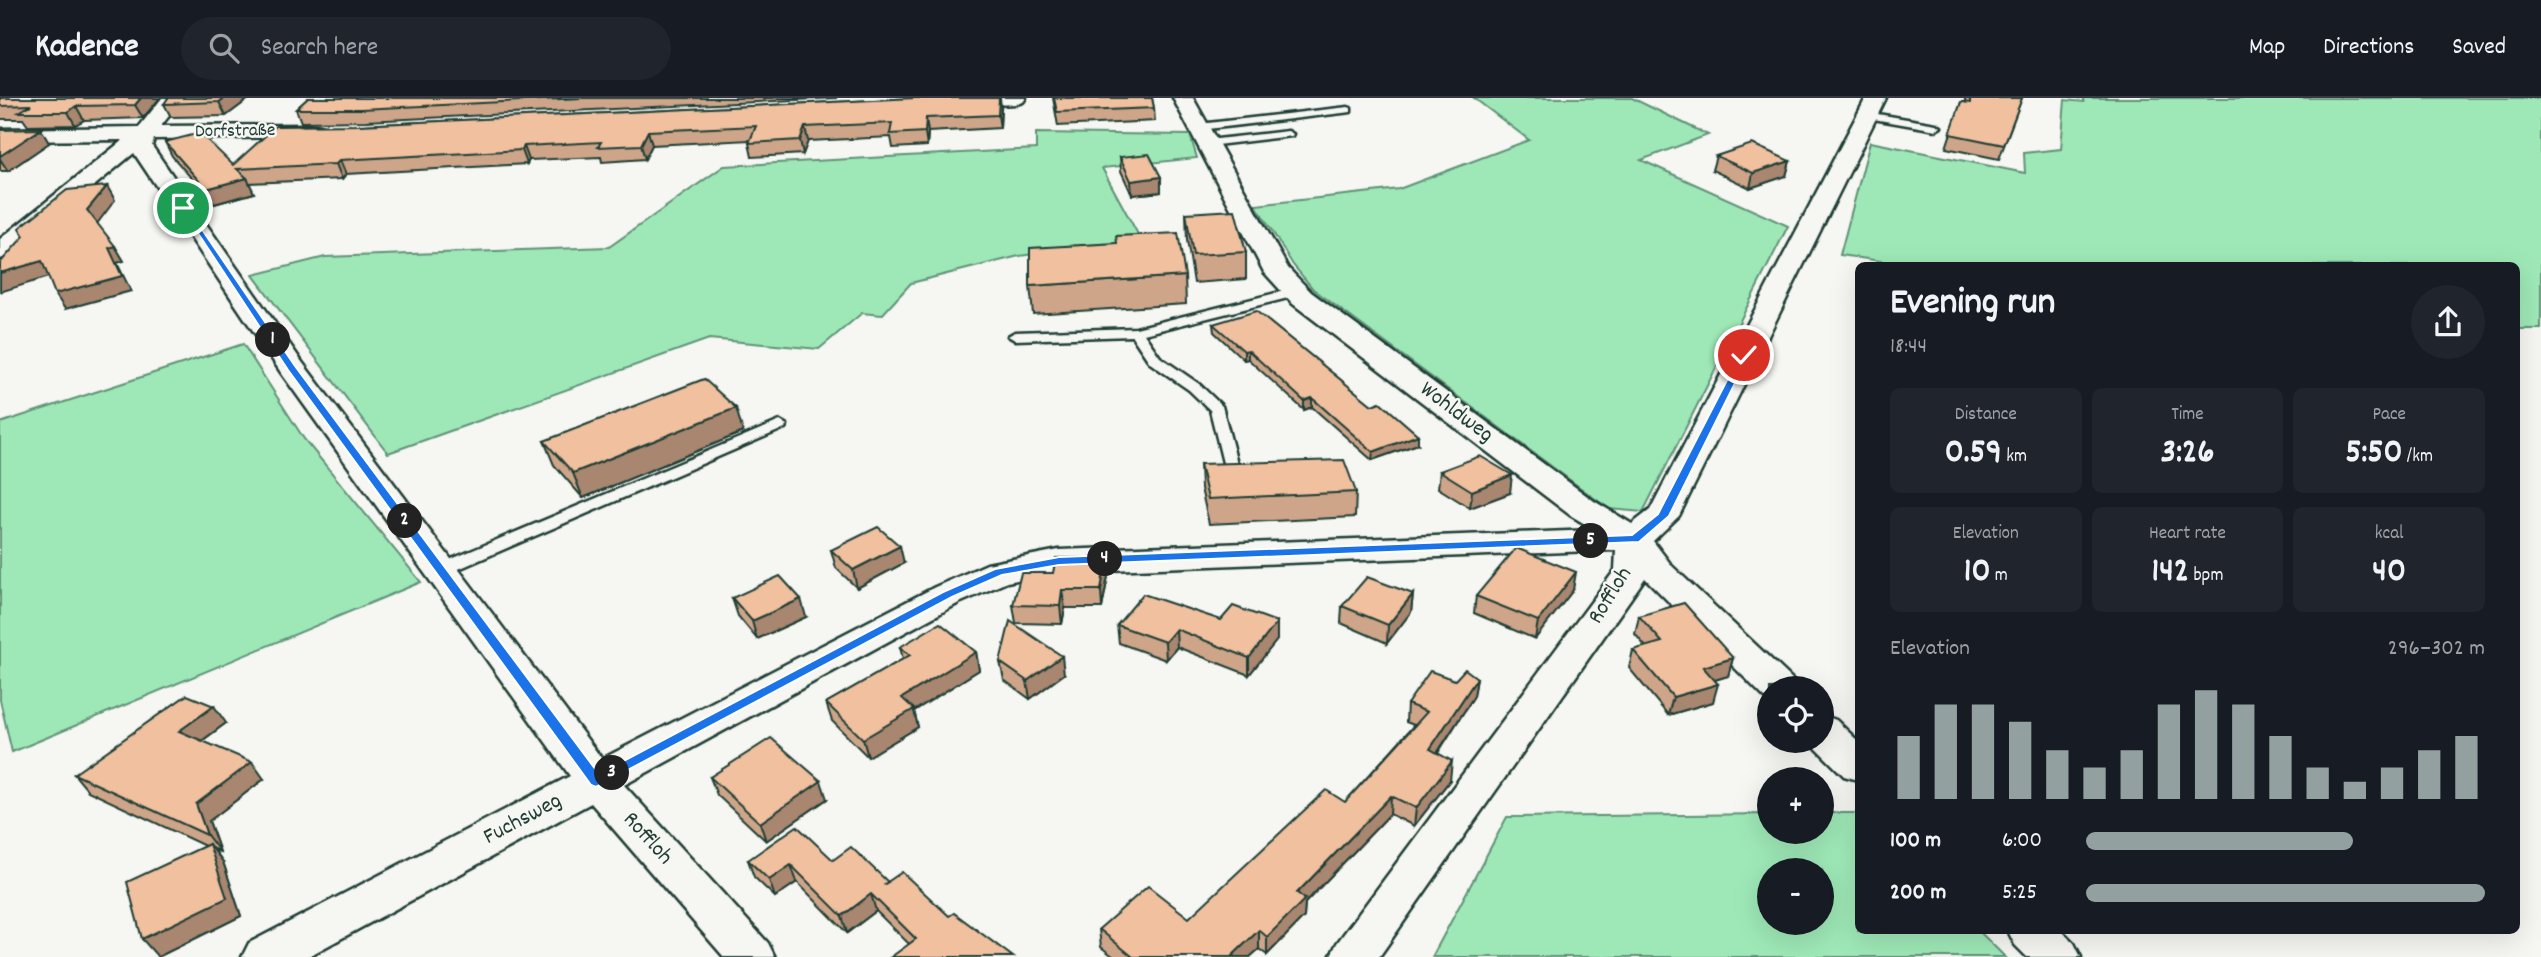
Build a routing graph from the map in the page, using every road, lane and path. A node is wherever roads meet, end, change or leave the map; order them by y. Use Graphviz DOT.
graph roads {
  1 [pos="173,98"];
  2 [pos="1016,98"];
  3 [pos="1182,98"];
  4 [pos="933,102"];
  5 [pos="1871,106"];
  6 [pos="1349,110"];
  7 [pos="1936,127"];
  8 [pos="328,131"];
  9 [pos="145,133"];
  10 [pos="1288,134"];
  11 [pos="0,135"];
  12 [pos="1204,135"];
  13 [pos="0,251"];
  14 [pos="1296,292"];
  15 [pos="1136,332"];
  16 [pos="1015,336"];
  17 [pos="780,425"];
  18 [pos="1232,471"];
  19 [pos="1634,539"];
  20 [pos="440,570"];
  21 [pos="1766,676"];
  22 [pos="1834,742"];
  23 [pos="1855,762"];
  24 [pos="596,781"];
  25 [pos="2034,934"];
  26 [pos="265,957"];
  27 [pos="752,957"];
  28 [pos="1353,957"];
  29 [pos="2058,957"];
  1 -- 9 [label="street"];
  2 -- 4 [label="street"];
  3 -- 12 [label="street, Wohldweg"];
  5 -- 7 [label="lane"];
  5 -- 19 [label="street, Roffloh"];
  6 -- 12 [label="lane"];
  8 -- 9 [label="street, Dorfstraße"];
  9 -- 11 [label="street, Dorfstraße"];
  9 -- 13 [label="street"];
  9 -- 20 [label="street, Roffloh"];
  10 -- 12 [label="lane"];
  12 -- 14 [label="street, Wohldweg"];
  14 -- 15 [label="lane"];
  14 -- 19 [label="street, Wohldweg"];
  15 -- 16 [label="lane"];
  15 -- 18 [label="lane"];
  17 -- 20 [label="lane"];
  19 -- 21 [label="street, Wohldweg"];
  19 -- 24 [label="street, Fuchsweg"];
  19 -- 28 [label="street, Roffloh"];
  20 -- 24 [label="street, Roffloh"];
  22 -- 23 [label="street"];
  24 -- 26 [label="street, Fuchsweg"];
  24 -- 27 [label="street, Roffloh"];
  25 -- 29 [label="street"];
}
